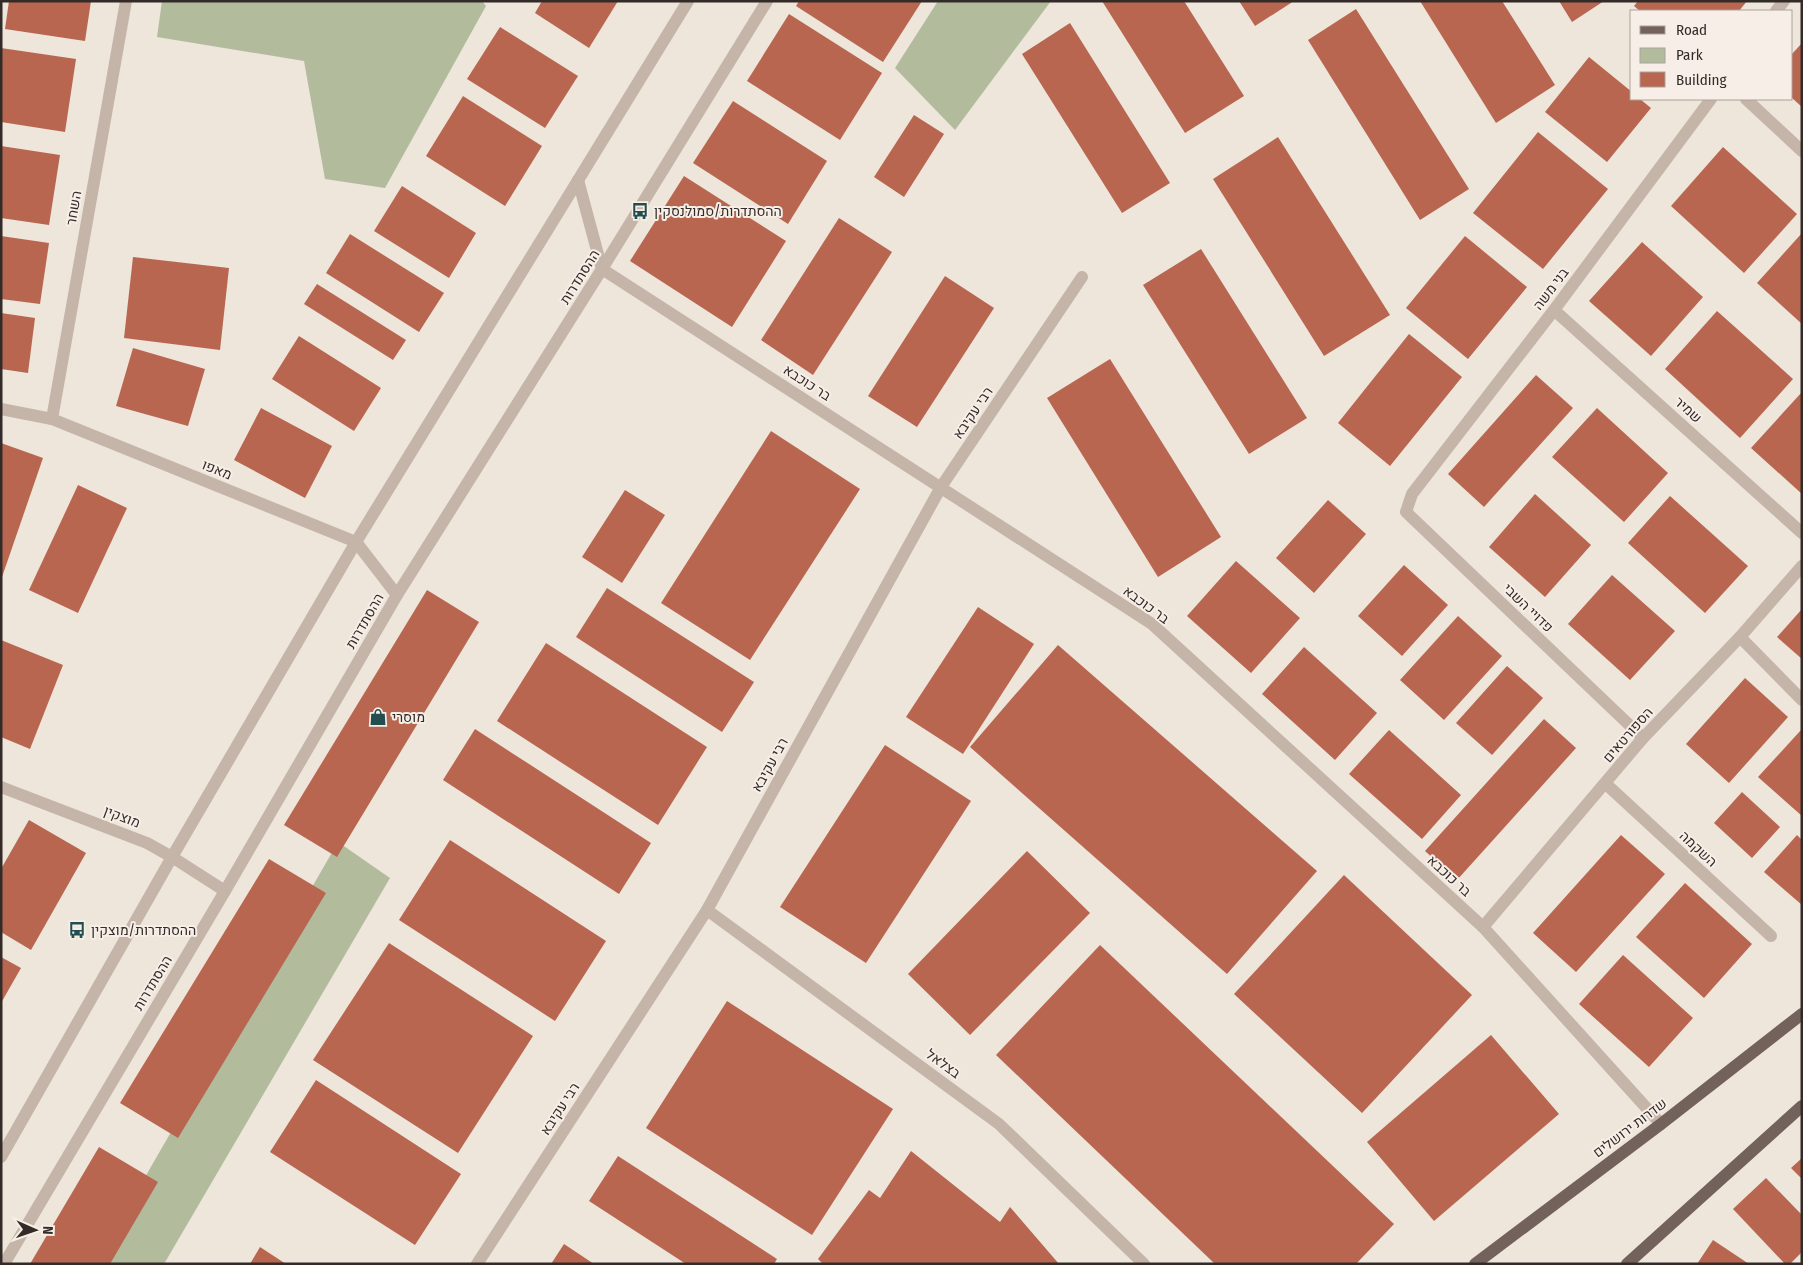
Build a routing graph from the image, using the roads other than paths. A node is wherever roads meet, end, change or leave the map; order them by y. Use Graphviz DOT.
graph roads {
  1 [pos="126,1"];
  2 [pos="688,1"];
  3 [pos="767,1"];
  4 [pos="1710,100"];
  5 [pos="1747,100"];
  6 [pos="1802,151"];
  7 [pos="578,180"];
  8 [pos="602,269"];
  9 [pos="1082,276"];
  10 [pos="1554,310"];
  11 [pos="1,409"];
  12 [pos="52,419"];
  13 [pos="941,487"];
  14 [pos="1412,494"];
  15 [pos="1802,533"];
  16 [pos="356,542"];
  17 [pos="1802,566"];
  18 [pos="397,595"];
  19 [pos="1740,637"];
  20 [pos="1802,700"];
  21 [pos="1643,738"];
  22 [pos="1606,784"];
  23 [pos="1,787"];
  24 [pos="172,856"];
  25 [pos="225,891"];
  26 [pos="707,910"];
  27 [pos="1483,927"];
  28 [pos="1771,936"];
  29 [pos="1802,1014"];
  30 [pos="1802,1106"];
  31 [pos="1661,1124"];
  32 [pos="1,1157"];
  33 [pos="4,1264"];
  34 [pos="477,1264"];
  35 [pos="1144,1264"];
  36 [pos="1474,1264"];
  37 [pos="1627,1264"];
  1 -- 12 [label="street, השחר"];
  2 -- 7 [label="street"];
  3 -- 8 [label="street, ההסתדרות"];
  4 -- 10 [label="street, בני משה"];
  5 -- 6 [label="street"];
  7 -- 8 [label="street"];
  7 -- 16 [label="street"];
  8 -- 13 [label="street, בר כוכבא"];
  8 -- 18 [label="street, ההסתדרות"];
  9 -- 13 [label="street, רבי עקיבא"];
  10 -- 14 [label="street, בני משה"];
  10 -- 15 [label="street, שמיר"];
  11 -- 12 [label="street, מאפו"];
  12 -- 16 [label="street, מאפו"];
  13 -- 26 [label="street, רבי עקיבא"];
  13 -- 27 [label="street, בר כוכבא"];
  14 -- 21 [label="street, פדויי השבי"];
  16 -- 18 [label="street"];
  16 -- 24 [label="street"];
  17 -- 19 [label="street, הספורטאים"];
  18 -- 25 [label="street, ההסתדרות"];
  19 -- 20 [label="street"];
  19 -- 21 [label="street, הספורטאים"];
  21 -- 22 [label="street, הספורטאים"];
  22 -- 27 [label="street, הספורטאים"];
  22 -- 28 [label="street, השקמה"];
  23 -- 24 [label="street, מוצקין"];
  24 -- 25 [label="street, מוצקין"];
  24 -- 32 [label="street"];
  25 -- 33 [label="street, ההסתדרות"];
  26 -- 34 [label="street, רבי עקיבא"];
  26 -- 35 [label="street, בצלאל"];
  27 -- 31 [label="street, בר כוכבא"];
  29 -- 31 [label="main road, שדרות ירושלים"];
  30 -- 37 [label="main road"];
  31 -- 36 [label="main road, שדרות ירושלים"];
}
